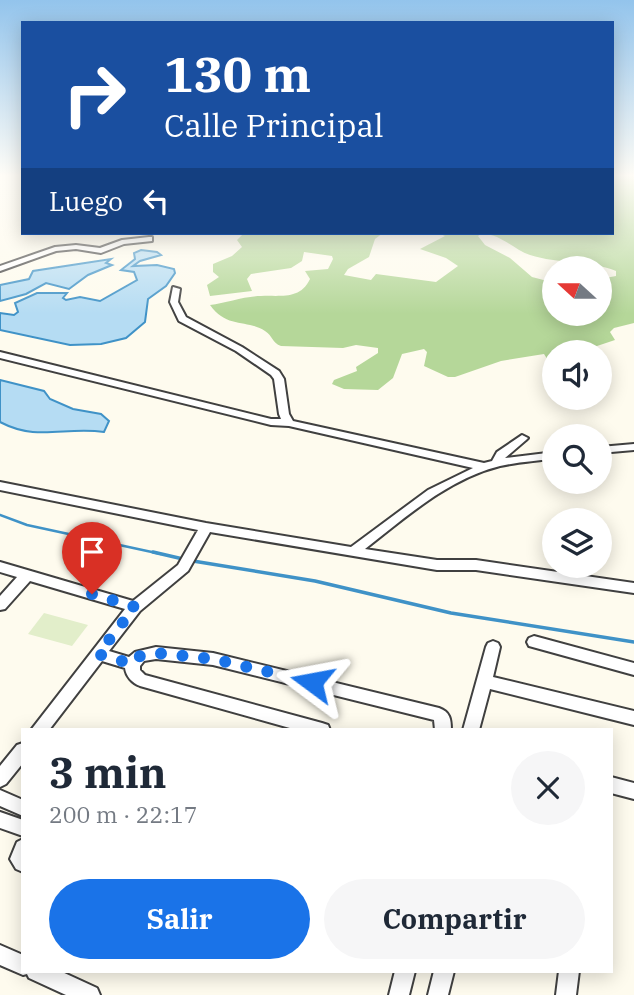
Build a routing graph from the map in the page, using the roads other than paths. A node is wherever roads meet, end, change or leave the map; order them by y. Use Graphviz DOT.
graph roads {
  1 [pos="149,236"];
  2 [pos="0,269"];
  3 [pos="176,289"];
  4 [pos="0,355"];
  5 [pos="289,423"];
  6 [pos="522,438"];
  7 [pos="634,447"];
  8 [pos="612,449"];
  9 [pos="542,457"];
  10 [pos="449,460"];
  11 [pos="491,465"];
  12 [pos="461,477"];
  13 [pos="0,486"];
  14 [pos="206,527"];
  15 [pos="353,552"];
  16 [pos="0,567"];
  17 [pos="27,575"];
  18 [pos="634,588"];
  19 [pos="0,605"];
  20 [pos="135,607"];
  21 [pos="534,642"];
  22 [pos="494,647"];
  23 [pos="98,654"];
  24 [pos="132,664"];
  25 [pos="634,669"];
  26 [pos="484,681"];
  27 [pos="634,718"];
  28 [pos="40,728"];
  29 [pos="315,728"];
  30 [pos="443,728"];
  31 [pos="472,728"];
  32 [pos="21,753"];
  33 [pos="0,779"];
  34 [pos="613,786"];
  35 [pos="634,791"];
  36 [pos="0,798"];
  37 [pos="21,807"];
  38 [pos="0,820"];
  39 [pos="21,827"];
  40 [pos="0,955"];
  41 [pos="21,964"];
  42 [pos="40,973"];
  43 [pos="404,973"];
  44 [pos="444,973"];
  45 [pos="569,973"];
  46 [pos="90,995"];
  47 [pos="399,995"];
  48 [pos="438,995"];
  49 [pos="566,995"];
  1 -- 2 [label="street"];
  3 -- 5 [label="street"];
  4 -- 5 [label="street"];
  5 -- 10 [label="street"];
  6 -- 11 [label="street"];
  7 -- 8 [label="street"];
  9 -- 11 [label="street"];
  10 -- 11 [label="street"];
  10 -- 12 [label="street"];
  11 -- 12 [label="street"];
  12 -- 15 [label="street"];
  13 -- 14 [label="street"];
  14 -- 15 [label="street"];
  14 -- 20 [label="street"];
  15 -- 18 [label="street"];
  16 -- 17 [label="street"];
  17 -- 19 [label="street"];
  17 -- 20 [label="street"];
  20 -- 23 [label="street"];
  21 -- 25 [label="street"];
  22 -- 26 [label="street"];
  23 -- 24 [label="street"];
  23 -- 28 [label="street"];
  24 -- 29 [label="street"];
  24 -- 30 [label="street"];
  26 -- 27 [label="street"];
  26 -- 31 [label="street"];
  32 -- 33 [label="street"];
  34 -- 35 [label="street"];
  36 -- 37 [label="street"];
  38 -- 39 [label="street"];
  40 -- 41 [label="street"];
  42 -- 46 [label="street"];
  43 -- 47 [label="street"];
  44 -- 48 [label="street"];
  45 -- 49 [label="street"];
}
